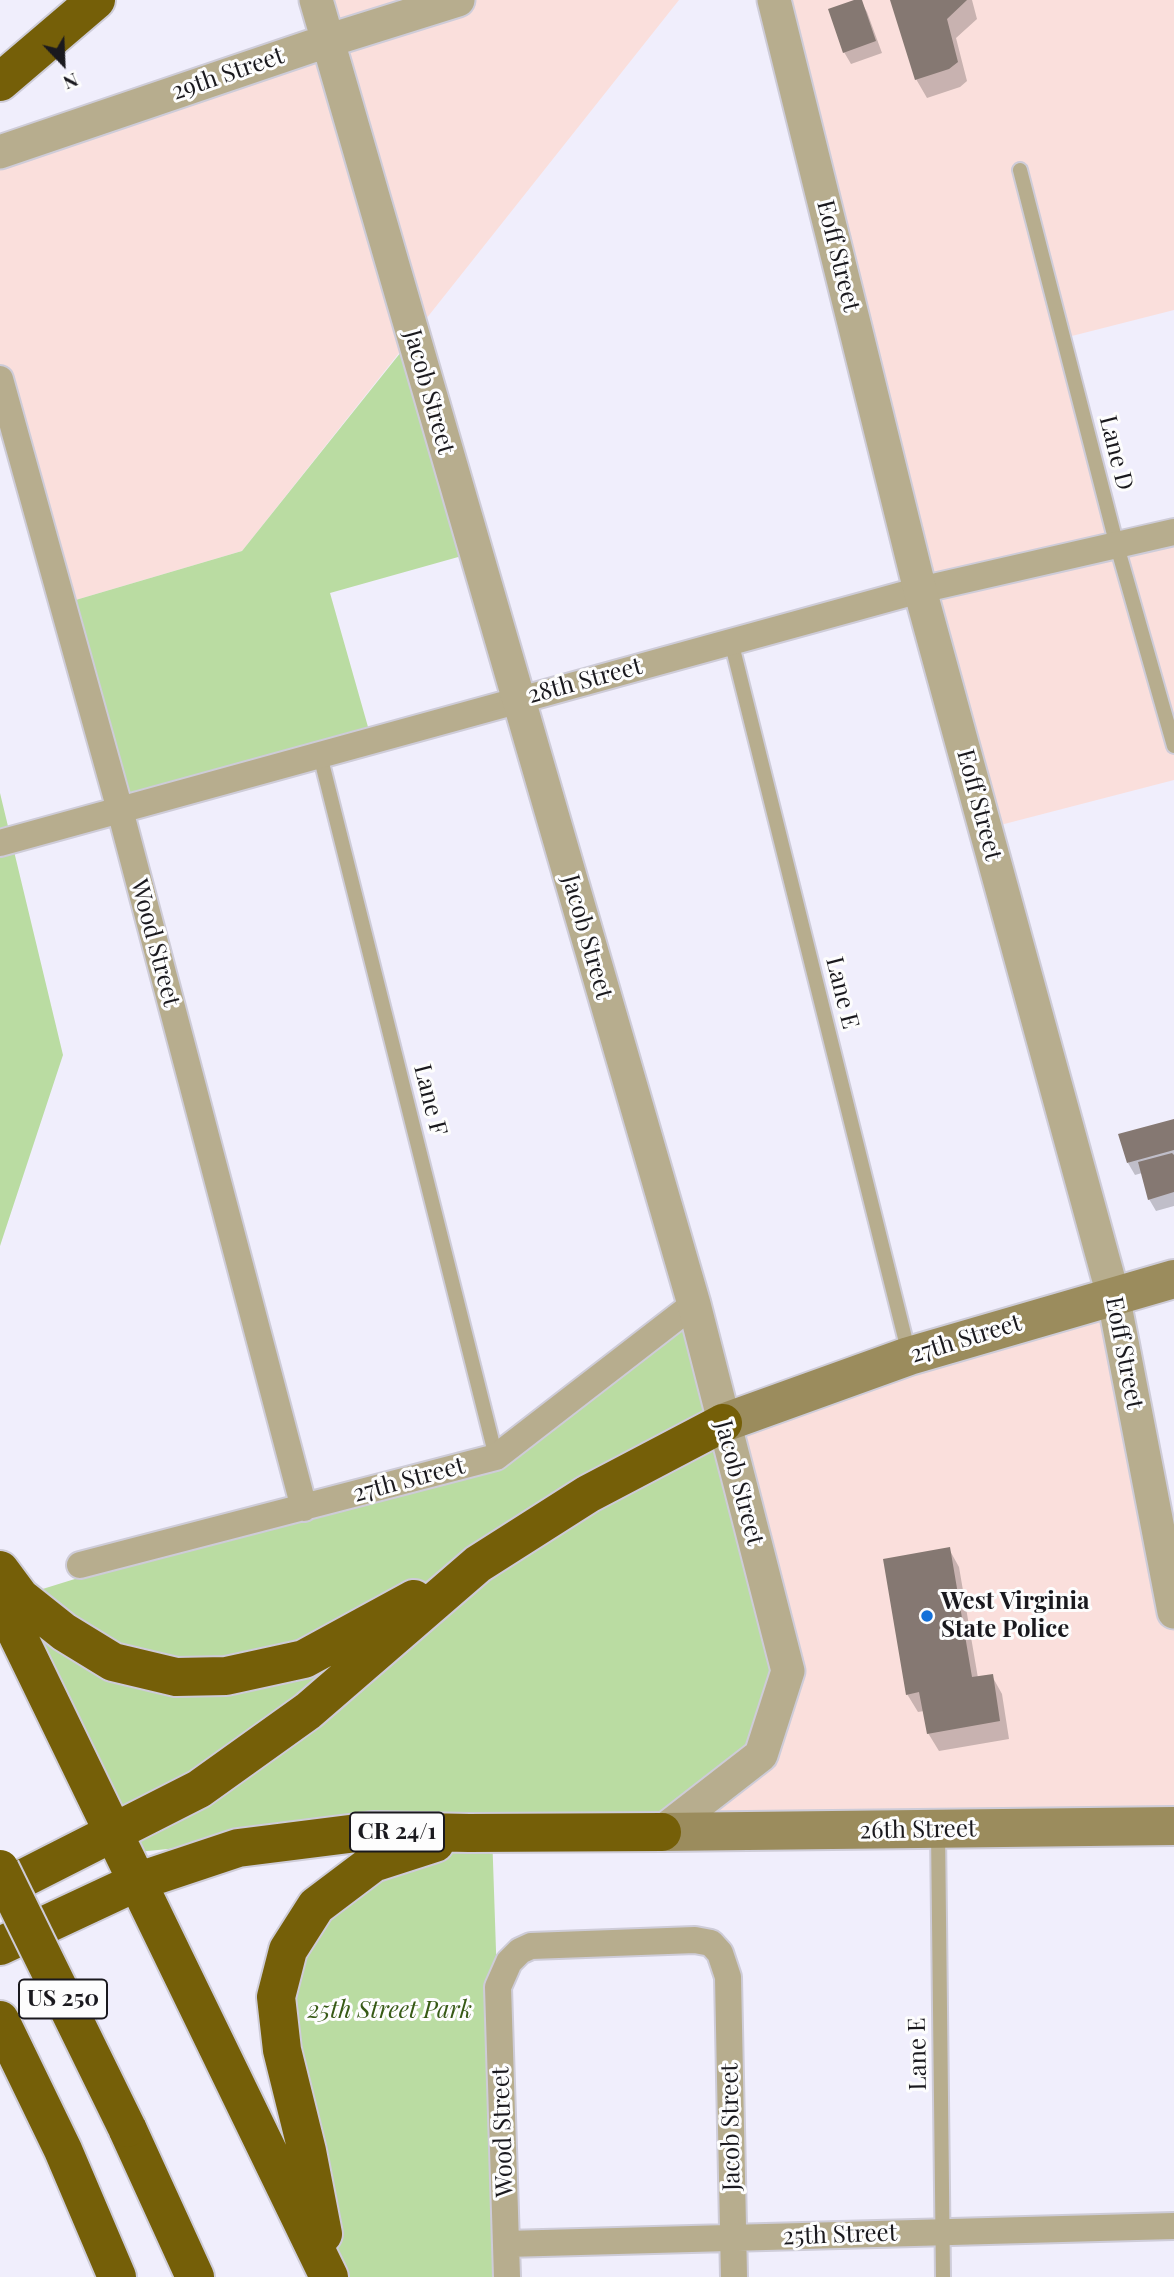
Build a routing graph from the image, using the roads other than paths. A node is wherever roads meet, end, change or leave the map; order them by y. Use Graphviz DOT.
graph roads {
  1 [pos="96,0"];
  2 [pos="316,0"];
  3 [pos="458,0"];
  4 [pos="774,0"];
  5 [pos="327,41"];
  6 [pos="0,82"];
  7 [pos="0,152"];
  8 [pos="1020,170"];
  9 [pos="0,379"];
  10 [pos="1174,532"];
  11 [pos="1117,546"];
  12 [pos="920,590"];
  13 [pos="731,641"];
  14 [pos="519,700"];
  15 [pos="1174,746"];
  16 [pos="320,755"];
  17 [pos="120,810"];
  18 [pos="0,843"];
  19 [pos="1174,1279"];
  20 [pos="1113,1295"];
  21 [pos="694,1304"];
  22 [pos="909,1356"];
  23 [pos="723,1423"];
  24 [pos="496,1457"];
  25 [pos="304,1508"];
  26 [pos="478,1564"];
  27 [pos="80,1565"];
  28 [pos="0,1570"];
  29 [pos="0,1599"];
  30 [pos="1174,1612"];
  31 [pos="1174,1826"];
  32 [pos="938,1830"];
  33 [pos="662,1832"];
  34 [pos="113,1833"];
  35 [pos="469,1833"];
  36 [pos="0,1869"];
  37 [pos="139,1881"];
  38 [pos="0,1890"];
  39 [pos="0,1946"];
  40 [pos="498,1987"];
  41 [pos="0,2020"];
  42 [pos="1174,2226"];
  43 [pos="943,2232"];
  44 [pos="733,2238"];
  45 [pos="506,2244"];
  46 [pos="117,2277"];
  47 [pos="195,2277"];
  48 [pos="330,2277"];
  49 [pos="507,2277"];
  50 [pos="734,2277"];
  51 [pos="943,2277"];
  1 -- 6 [label="highway"];
  2 -- 5 [label="street, Jacob Street"];
  3 -- 5 [label="street, 29th Street"];
  4 -- 12 [label="street, Eoff Street"];
  5 -- 7 [label="street, 29th Street"];
  5 -- 14 [label="street, Jacob Street"];
  8 -- 11 [label="lane, Lane D"];
  9 -- 17 [label="street, Wood Street"];
  10 -- 11 [label="street, 28th Street"];
  11 -- 12 [label="street, 28th Street"];
  11 -- 15 [label="lane, Lane D"];
  12 -- 13 [label="street, 28th Street"];
  12 -- 20 [label="street, Eoff Street"];
  13 -- 14 [label="street, 28th Street"];
  13 -- 22 [label="lane, Lane E"];
  14 -- 16 [label="street, 28th Street"];
  14 -- 21 [label="street, Jacob Street"];
  16 -- 17 [label="street, 28th Street"];
  16 -- 24 [label="lane, Lane F"];
  17 -- 18 [label="street, 28th Street"];
  17 -- 25 [label="street, Wood Street"];
  19 -- 20 [label="main road, 27th Street"];
  20 -- 22 [label="main road, 27th Street"];
  20 -- 30 [label="street, Eoff Street"];
  21 -- 23 [label="street, Jacob Street"];
  21 -- 24 [label="street, 27th Street"];
  22 -- 23 [label="main road, 27th Street"];
  23 -- 26 [label="highway"];
  23 -- 33 [label="street, Jacob Street"];
  24 -- 25 [label="street, 27th Street"];
  25 -- 27 [label="street, 27th Street"];
  26 -- 28 [label="highway"];
  26 -- 34 [label="highway"];
  29 -- 34 [label="highway"];
  31 -- 32 [label="main road, 26th Street / CR 24/1"];
  32 -- 33 [label="main road, 26th Street / CR 24/1"];
  32 -- 43 [label="lane, Lane E"];
  33 -- 35 [label="highway, CR 24/1"];
  34 -- 37 [label="highway"];
  34 -- 38 [label="highway"];
  35 -- 37 [label="highway, CR 24/1"];
  35 -- 48 [label="highway"];
  36 -- 47 [label="highway, US 250, bridge"];
  37 -- 39 [label="highway"];
  37 -- 48 [label="highway"];
  40 -- 44 [label="street, Jacob Street"];
  40 -- 45 [label="street, Wood Street"];
  41 -- 46 [label="highway, US 250"];
  42 -- 43 [label="street, 25th Street"];
  43 -- 44 [label="street, 25th Street"];
  43 -- 51 [label="lane, Lane E"];
  44 -- 45 [label="street, 25th Street"];
  44 -- 50 [label="street, Jacob Street"];
  45 -- 49 [label="street, Wood Street"];
}
